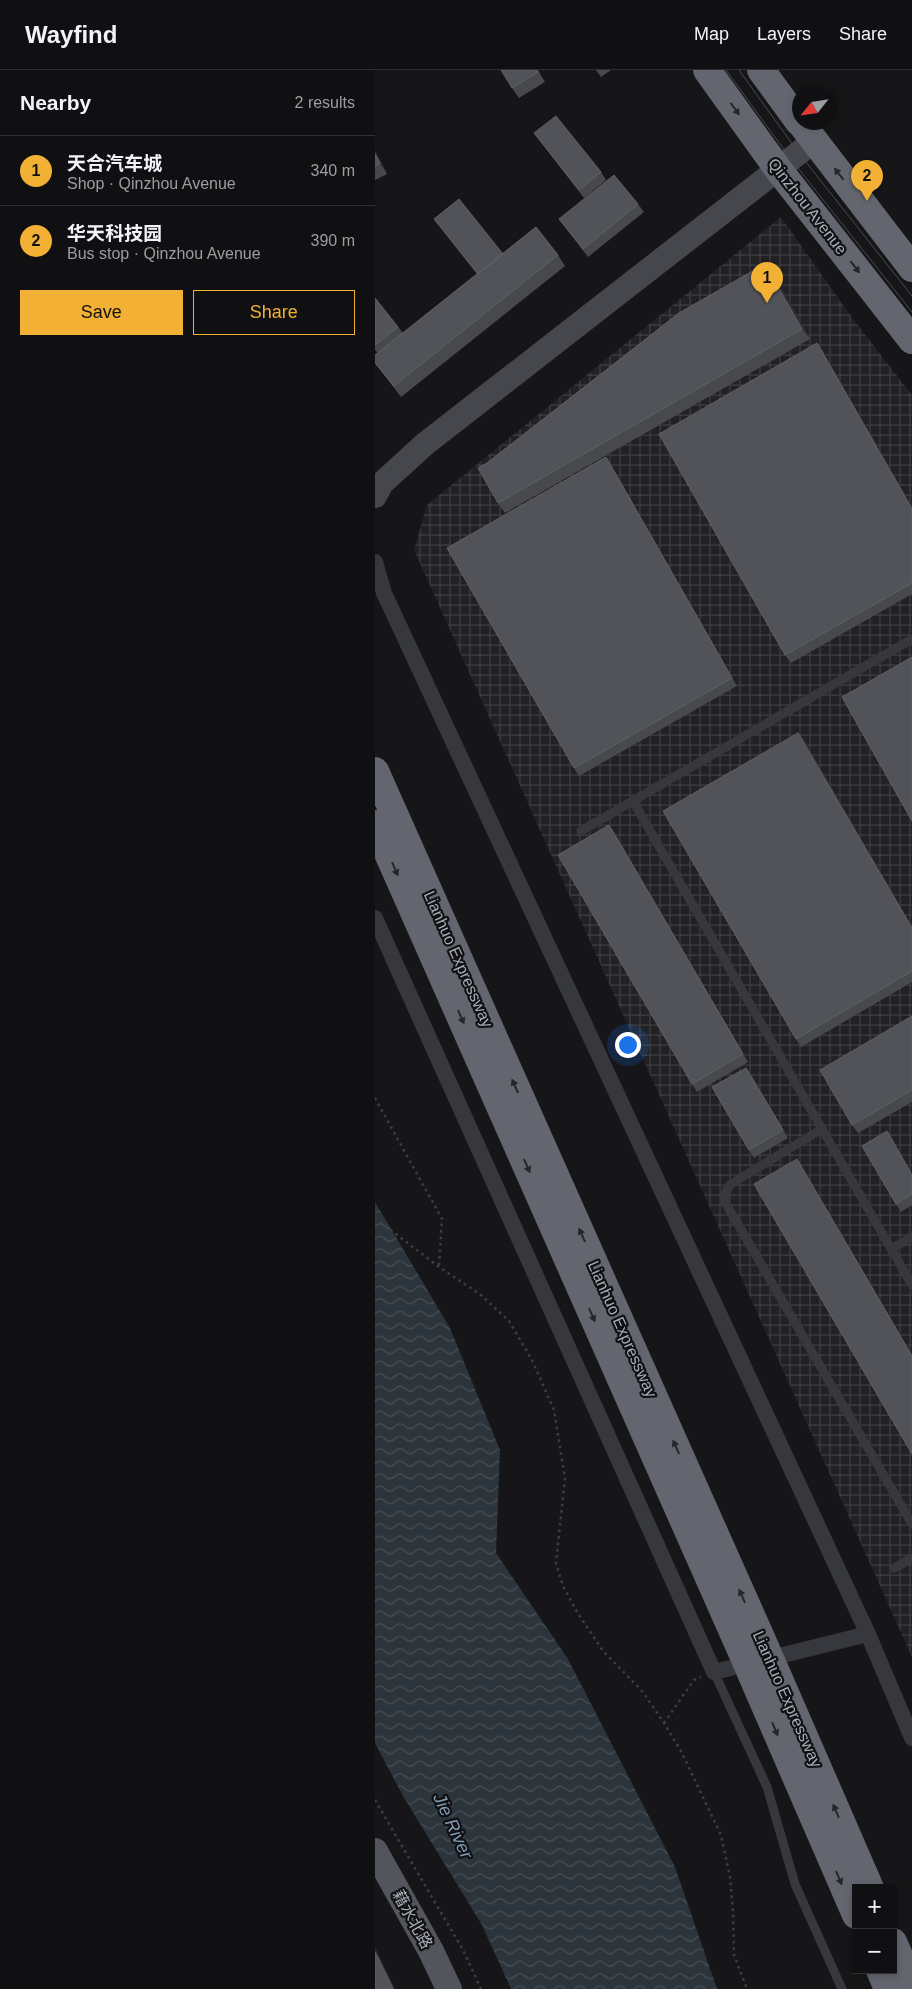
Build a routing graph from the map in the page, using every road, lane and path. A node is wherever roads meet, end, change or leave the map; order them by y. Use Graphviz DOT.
graph roads {
  1 [pos="707,70"];
  2 [pos="761,70"];
  3 [pos="792,111"];
  4 [pos="804,130"];
  5 [pos="807,130"];
  6 [pos="778,168"];
  7 [pos="912,268"];
  8 [pos="912,340"];
  9 [pos="375,496"];
  10 [pos="375,562"];
  11 [pos="912,639"];
  12 [pos="375,771"];
  13 [pos="633,801"];
  14 [pos="375,824"];
  15 [pos="581,831"];
  16 [pos="375,918"];
  17 [pos="375,1098"];
  18 [pos="822,1129"];
  19 [pos="375,1218"];
  20 [pos="912,1237"];
  21 [pos="891,1249"];
  22 [pos="439,1267"];
  23 [pos="912,1284"];
  24 [pos="912,1524"];
  25 [pos="912,1558"];
  26 [pos="894,1568"];
  27 [pos="868,1634"];
  28 [pos="751,1645"];
  29 [pos="714,1672"];
  30 [pos="767,1680"];
  31 [pos="664,1723"];
  32 [pos="912,1738"];
  33 [pos="375,1800"];
  34 [pos="375,1851"];
  35 [pos="375,1870"];
  36 [pos="868,1884"];
  37 [pos="852,1904"];
  38 [pos="897,1951"];
  39 [pos="882,1974"];
  40 [pos="912,1985"];
  41 [pos="439,1989"];
  42 [pos="449,1989"];
  43 [pos="481,1989"];
  44 [pos="747,1989"];
  45 [pos="842,1989"];
  46 [pos="888,1989"];
  1 -- 6 [label="highway, Qinzhou Avenue, one-way"];
  2 -- 3 [label="highway"];
  4 -- 6 [label="street"];
  7 -- 5 [label="highway, one-way"];
  6 -- 8 [label="highway, Qinzhou Avenue, one-way"];
  6 -- 9 [label="street"];
  10 -- 27 [label="street"];
  11 -- 13 [label="lane"];
  28 -- 12 [label="highway, Lianhuo Expressway, one-way"];
  13 -- 15 [label="lane"];
  13 -- 18 [label="lane"];
  14 -- 28 [label="highway, Lianhuo Expressway, one-way"];
  16 -- 29 [label="street"];
  17 -- 22 [label="path"];
  18 -- 21 [label="lane"];
  18 -- 24 [label="lane"];
  19 -- 22 [label="path"];
  20 -- 21 [label="lane"];
  21 -- 23 [label="lane"];
  22 -- 31 [label="path"];
  25 -- 26 [label="lane"];
  27 -- 29 [label="street"];
  27 -- 32 [label="street"];
  28 -- 30 [label="highway, Lianhuo Expressway"];
  29 -- 31 [label="path"];
  29 -- 45 [label="lane"];
  36 -- 30 [label="highway, Lianhuo Expressway, one-way"];
  30 -- 37 [label="highway, Lianhuo Expressway, one-way"];
  31 -- 44 [label="path"];
  33 -- 43 [label="path"];
  34 -- 42 [label="main road, 藉水北路"];
  35 -- 41 [label="main road, 藉水北路"];
  38 -- 40 [label="highway"];
  39 -- 46 [label="highway"];
}
